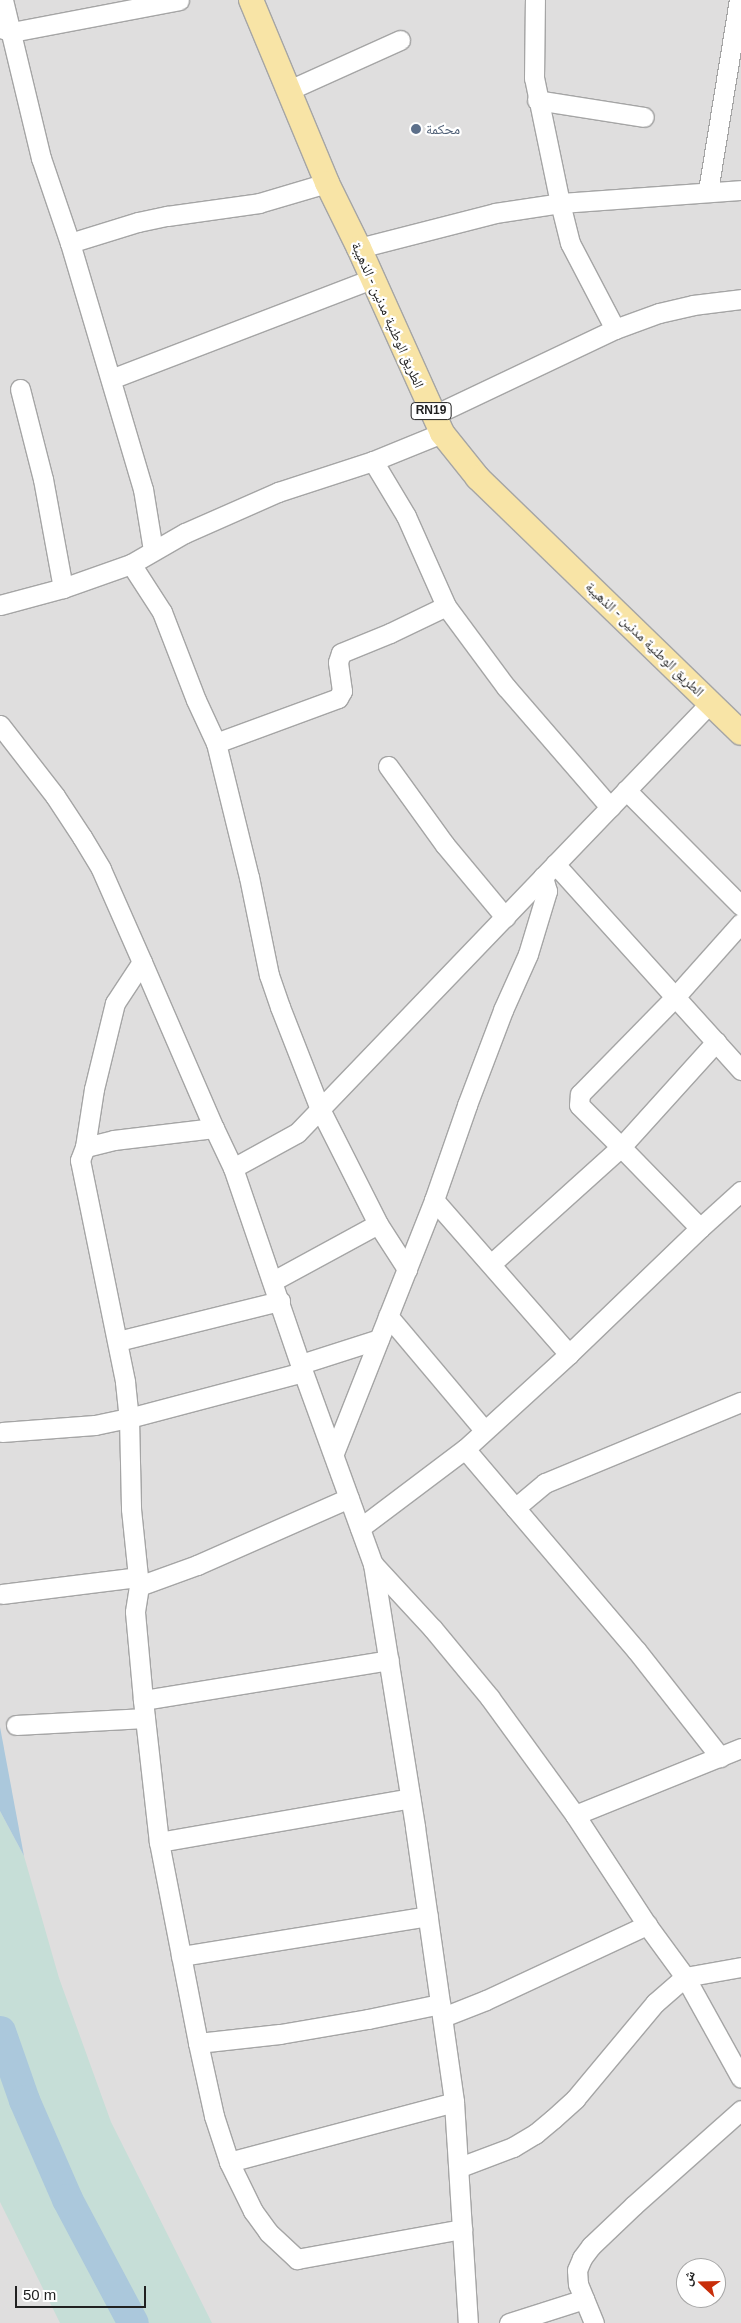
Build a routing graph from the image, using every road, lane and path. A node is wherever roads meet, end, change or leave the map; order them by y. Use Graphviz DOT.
graph roads {
  1 [pos="3,0"];
  2 [pos="179,0"];
  3 [pos="251,0"];
  4 [pos="535,0"];
  5 [pos="739,0"];
  6 [pos="6,30"];
  7 [pos="400,40"];
  8 [pos="0,50"];
  9 [pos="287,90"];
  10 [pos="537,100"];
  11 [pos="644,117"];
  12 [pos="326,183"];
  13 [pos="741,190"];
  14 [pos="708,191"];
  15 [pos="560,203"];
  16 [pos="70,243"];
  17 [pos="359,248"];
  18 [pos="371,278"];
  19 [pos="741,299"];
  20 [pos="615,329"];
  21 [pos="111,379"];
  22 [pos="20,389"];
  23 [pos="438,424"];
  24 [pos="373,461"];
  25 [pos="153,550"];
  26 [pos="131,564"];
  27 [pos="63,588"];
  28 [pos="0,605"];
  29 [pos="446,606"];
  30 [pos="711,702"];
  31 [pos="0,725"];
  32 [pos="741,733"];
  33 [pos="216,743"];
  34 [pos="388,766"];
  35 [pos="626,790"];
  36 [pos="610,807"];
  37 [pos="549,870"];
  38 [pos="741,906"];
  39 [pos="505,917"];
  40 [pos="741,923"];
  41 [pos="142,962"];
  42 [pos="674,996"];
  43 [pos="716,1042"];
  44 [pos="739,1062"];
  45 [pos="320,1109"];
  46 [pos="214,1128"];
  47 [pos="85,1147"];
  48 [pos="620,1147"];
  49 [pos="233,1168"];
  50 [pos="741,1191"];
  51 [pos="434,1200"];
  52 [pos="378,1224"];
  53 [pos="700,1228"];
  54 [pos="491,1264"];
  55 [pos="407,1269"];
  56 [pos="273,1281"];
  57 [pos="280,1301"];
  58 [pos="388,1316"];
  59 [pos="379,1339"];
  60 [pos="118,1340"];
  61 [pos="569,1354"];
  62 [pos="302,1368"];
  63 [pos="741,1402"];
  64 [pos="129,1418"];
  65 [pos="484,1430"];
  66 [pos="2,1432"];
  67 [pos="465,1450"];
  68 [pos="334,1453"];
  69 [pos="349,1498"];
  70 [pos="515,1508"];
  71 [pos="360,1528"];
  72 [pos="373,1564"];
  73 [pos="138,1582"];
  74 [pos="2,1594"];
  75 [pos="389,1660"];
  76 [pos="144,1709"];
  77 [pos="16,1725"];
  78 [pos="741,1748"];
  79 [pos="720,1757"];
  80 [pos="410,1798"];
  81 [pos="575,1815"];
  82 [pos="159,1842"];
  83 [pos="428,1916"];
  84 [pos="647,1925"];
  85 [pos="181,1956"];
  86 [pos="741,1967"];
  87 [pos="685,1977"];
  88 [pos="442,2011"];
  89 [pos="198,2043"];
  90 [pos="741,2078"];
  91 [pos="454,2102"];
  92 [pos="741,2110"];
  93 [pos="229,2162"];
  94 [pos="460,2167"];
  95 [pos="462,2229"];
  96 [pos="584,2299"];
  97 [pos="468,2323"];
  98 [pos="508,2323"];
  99 [pos="594,2323"];
  1 -- 6 [label="street"];
  2 -- 6 [label="street"];
  3 -- 9 [label="main road, الطريق الوطنية مدنين - الذهيبة / RN19"];
  4 -- 10 [label="street"];
  5 -- 14 [label="street"];
  6 -- 8 [label="street"];
  6 -- 16 [label="street"];
  7 -- 9 [label="street"];
  9 -- 12 [label="main road, الطريق الوطنية مدنين - الذهيبة / RN19"];
  10 -- 11 [label="street"];
  10 -- 15 [label="street"];
  12 -- 16 [label="street"];
  12 -- 17 [label="main road, الطريق الوطنية مدنين - الذهيبة / RN19"];
  13 -- 14 [label="street"];
  14 -- 15 [label="street"];
  15 -- 17 [label="street"];
  15 -- 20 [label="street"];
  16 -- 21 [label="street"];
  17 -- 18 [label="main road, الطريق الوطنية مدنين - الذهيبة / RN19"];
  18 -- 21 [label="street"];
  18 -- 23 [label="main road, الطريق الوطنية مدنين - الذهيبة / RN19"];
  19 -- 20 [label="street"];
  20 -- 23 [label="street"];
  21 -- 25 [label="street"];
  22 -- 27 [label="street"];
  23 -- 24 [label="street"];
  23 -- 30 [label="main road, الطريق الوطنية مدنين - الذهيبة / RN19"];
  24 -- 25 [label="street"];
  24 -- 29 [label="street"];
  25 -- 26 [label="street"];
  26 -- 27 [label="street"];
  26 -- 33 [label="street"];
  27 -- 28 [label="street"];
  29 -- 33 [label="street"];
  29 -- 36 [label="street"];
  30 -- 32 [label="main road, الطريق الوطنية مدنين - الذهيبة / RN19"];
  30 -- 35 [label="street"];
  31 -- 41 [label="street"];
  33 -- 45 [label="street"];
  34 -- 39 [label="street"];
  35 -- 36 [label="street"];
  35 -- 38 [label="street"];
  36 -- 37 [label="street"];
  37 -- 39 [label="street"];
  37 -- 42 [label="street"];
  37 -- 51 [label="street"];
  39 -- 45 [label="street"];
  40 -- 42 [label="street"];
  41 -- 46 [label="street"];
  41 -- 47 [label="street"];
  42 -- 43 [label="street"];
  42 -- 48 [label="street"];
  43 -- 44 [label="street"];
  43 -- 48 [label="street"];
  45 -- 49 [label="street"];
  45 -- 52 [label="street"];
  46 -- 47 [label="street"];
  46 -- 49 [label="street"];
  47 -- 60 [label="street"];
  48 -- 53 [label="street"];
  48 -- 54 [label="street"];
  49 -- 56 [label="street"];
  50 -- 53 [label="street"];
  51 -- 54 [label="street"];
  51 -- 55 [label="street"];
  52 -- 55 [label="street"];
  52 -- 56 [label="street"];
  53 -- 61 [label="street"];
  54 -- 61 [label="street"];
  55 -- 58 [label="street"];
  56 -- 57 [label="street"];
  57 -- 60 [label="street"];
  57 -- 62 [label="street"];
  58 -- 59 [label="street"];
  58 -- 65 [label="street"];
  59 -- 62 [label="street"];
  59 -- 68 [label="street"];
  60 -- 64 [label="street"];
  61 -- 65 [label="street"];
  62 -- 64 [label="street"];
  62 -- 68 [label="street"];
  63 -- 70 [label="street"];
  64 -- 66 [label="street"];
  64 -- 73 [label="street"];
  65 -- 67 [label="street"];
  67 -- 70 [label="street"];
  67 -- 71 [label="street"];
  68 -- 69 [label="street"];
  69 -- 71 [label="street"];
  69 -- 73 [label="street"];
  70 -- 79 [label="street"];
  71 -- 72 [label="street"];
  72 -- 75 [label="street"];
  72 -- 81 [label="street"];
  73 -- 74 [label="street"];
  73 -- 76 [label="street"];
  75 -- 76 [label="street"];
  75 -- 80 [label="street"];
  76 -- 77 [label="street"];
  76 -- 82 [label="street"];
  78 -- 79 [label="street"];
  79 -- 81 [label="street"];
  80 -- 82 [label="street"];
  80 -- 83 [label="street"];
  81 -- 84 [label="street"];
  82 -- 85 [label="street"];
  83 -- 85 [label="street"];
  83 -- 88 [label="street"];
  84 -- 87 [label="street"];
  84 -- 88 [label="street"];
  85 -- 89 [label="street"];
  86 -- 87 [label="street"];
  87 -- 90 [label="street"];
  87 -- 94 [label="street"];
  88 -- 89 [label="street"];
  88 -- 91 [label="street"];
  89 -- 93 [label="street"];
  91 -- 93 [label="street"];
  91 -- 94 [label="street"];
  92 -- 96 [label="street"];
  93 -- 95 [label="street"];
  94 -- 95 [label="street"];
  95 -- 97 [label="street"];
  96 -- 98 [label="street"];
  96 -- 99 [label="street"];
}
